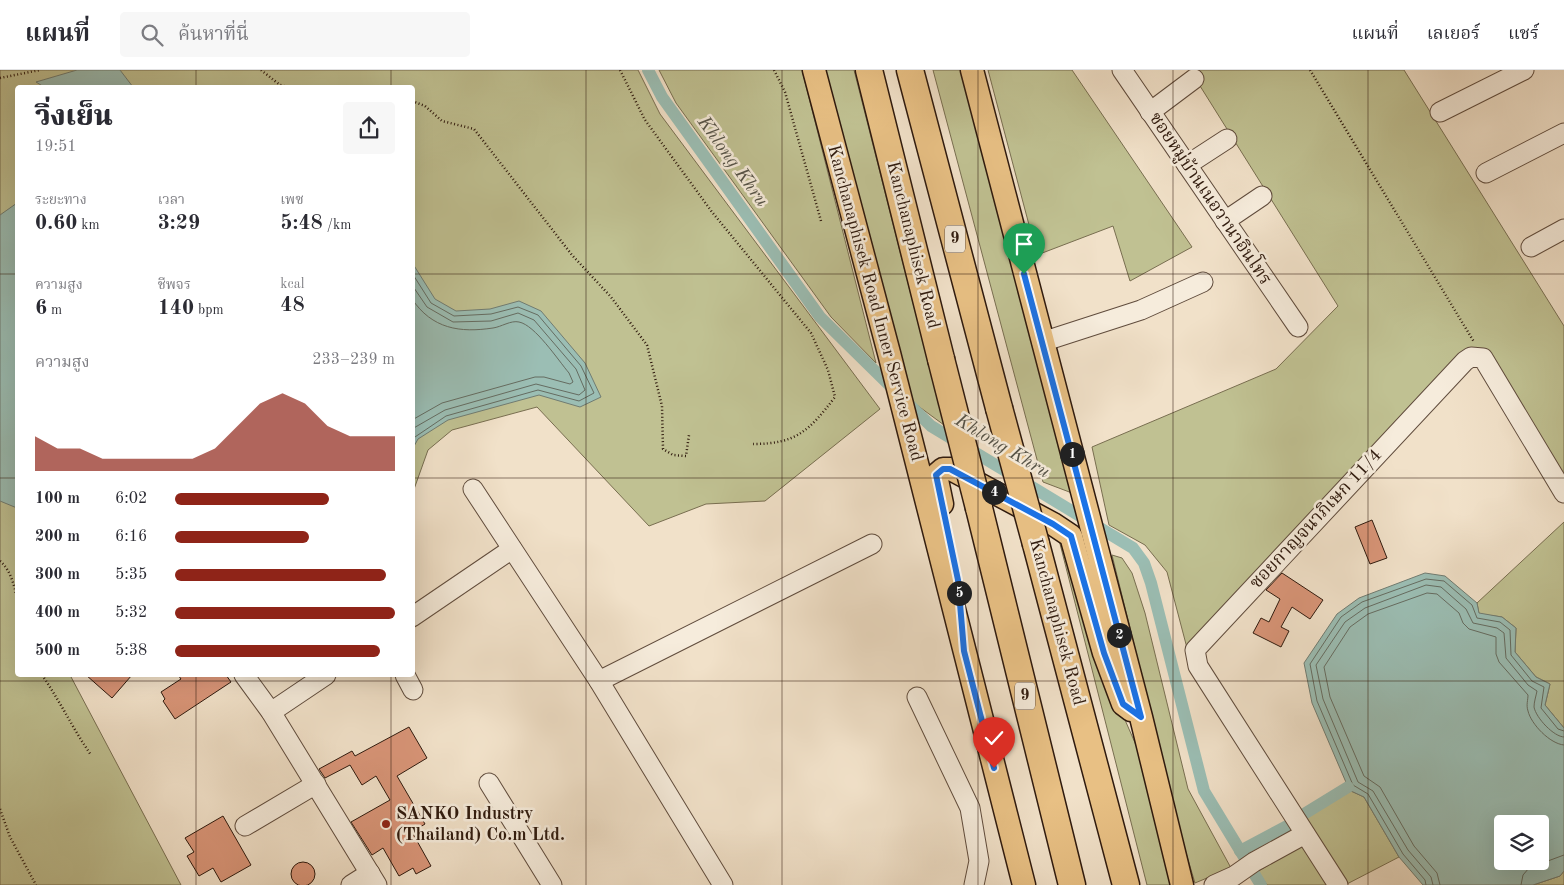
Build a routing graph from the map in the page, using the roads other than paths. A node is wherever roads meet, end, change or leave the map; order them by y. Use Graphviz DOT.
graph roads {
  1 [pos="814,70"];
  2 [pos="869,70"];
  3 [pos="910,70"];
  4 [pos="972,70"];
  5 [pos="1122,70"];
  6 [pos="1524,70"];
  7 [pos="1194,80"];
  8 [pos="1150,112"];
  9 [pos="1440,112"];
  10 [pos="1564,133"];
  11 [pos="1227,139"];
  12 [pos="1187,165"];
  13 [pos="1486,173"];
  14 [pos="1262,196"];
  15 [pos="1225,221"];
  16 [pos="1564,229"];
  17 [pos="1531,247"];
  18 [pos="1204,282"];
  19 [pos="1298,327"];
  20 [pos="1042,342"];
  21 [pos="473,489"];
  22 [pos="1564,492"];
  23 [pos="872,544"];
  24 [pos="512,549"];
  25 [pos="415,615"];
  26 [pos="964,651"];
  27 [pos="246,677"];
  28 [pos="323,677"];
  29 [pos="599,681"];
  30 [pos="917,697"];
  31 [pos="272,712"];
  32 [pos="1141,717"];
  33 [pos="489,783"];
  34 [pos="316,784"];
  35 [pos="244,826"];
  36 [pos="1304,834"];
  37 [pos="373,879"];
  38 [pos="351,885"];
  39 [pos="552,885"];
  40 [pos="723,885"];
  41 [pos="974,885"];
  42 [pos="1024,885"];
  43 [pos="1072,885"];
  44 [pos="1126,885"];
  45 [pos="1182,885"];
  46 [pos="1214,885"];
  47 [pos="1338,885"];
  1 -- 26 [label="main road, Kanchanaphisek Road Inner Service Road"];
  2 -- 43 [label="highway, Kanchanaphisek Road / 9, bridge"];
  3 -- 44 [label="highway, Kanchanaphisek Road / 9, bridge"];
  4 -- 20 [label="main road"];
  5 -- 8 [label="street, ซอยหมู่บ้านเนอวานาอินโทร"];
  6 -- 9 [label="street"];
  7 -- 8 [label="street"];
  8 -- 12 [label="street, ซอยหมู่บ้านเนอวานาอินโทร"];
  10 -- 13 [label="street"];
  11 -- 12 [label="street"];
  12 -- 15 [label="street, ซอยหมู่บ้านเนอวานาอินโทร"];
  14 -- 15 [label="street"];
  15 -- 19 [label="street, ซอยหมู่บ้านเนอวานาอินโทร"];
  16 -- 17 [label="street"];
  18 -- 20 [label="street"];
  20 -- 32 [label="main road"];
  21 -- 24 [label="street"];
  22 -- 36 [label="street, ซอยกาญจนาภิเษก 11/4"];
  23 -- 29 [label="street"];
  24 -- 25 [label="street"];
  24 -- 29 [label="street"];
  26 -- 32 [label="main road"];
  26 -- 42 [label="main road, Kanchanaphisek Road Inner Service Road"];
  27 -- 31 [label="street"];
  28 -- 31 [label="street"];
  29 -- 40 [label="street"];
  30 -- 41 [label="street"];
  31 -- 34 [label="street"];
  32 -- 45 [label="main road"];
  33 -- 39 [label="street"];
  34 -- 35 [label="street"];
  34 -- 37 [label="street"];
  36 -- 46 [label="street"];
  36 -- 47 [label="street, ซอยกาญจนาภิเษก 11/4"];
  37 -- 38 [label="street"];
}
